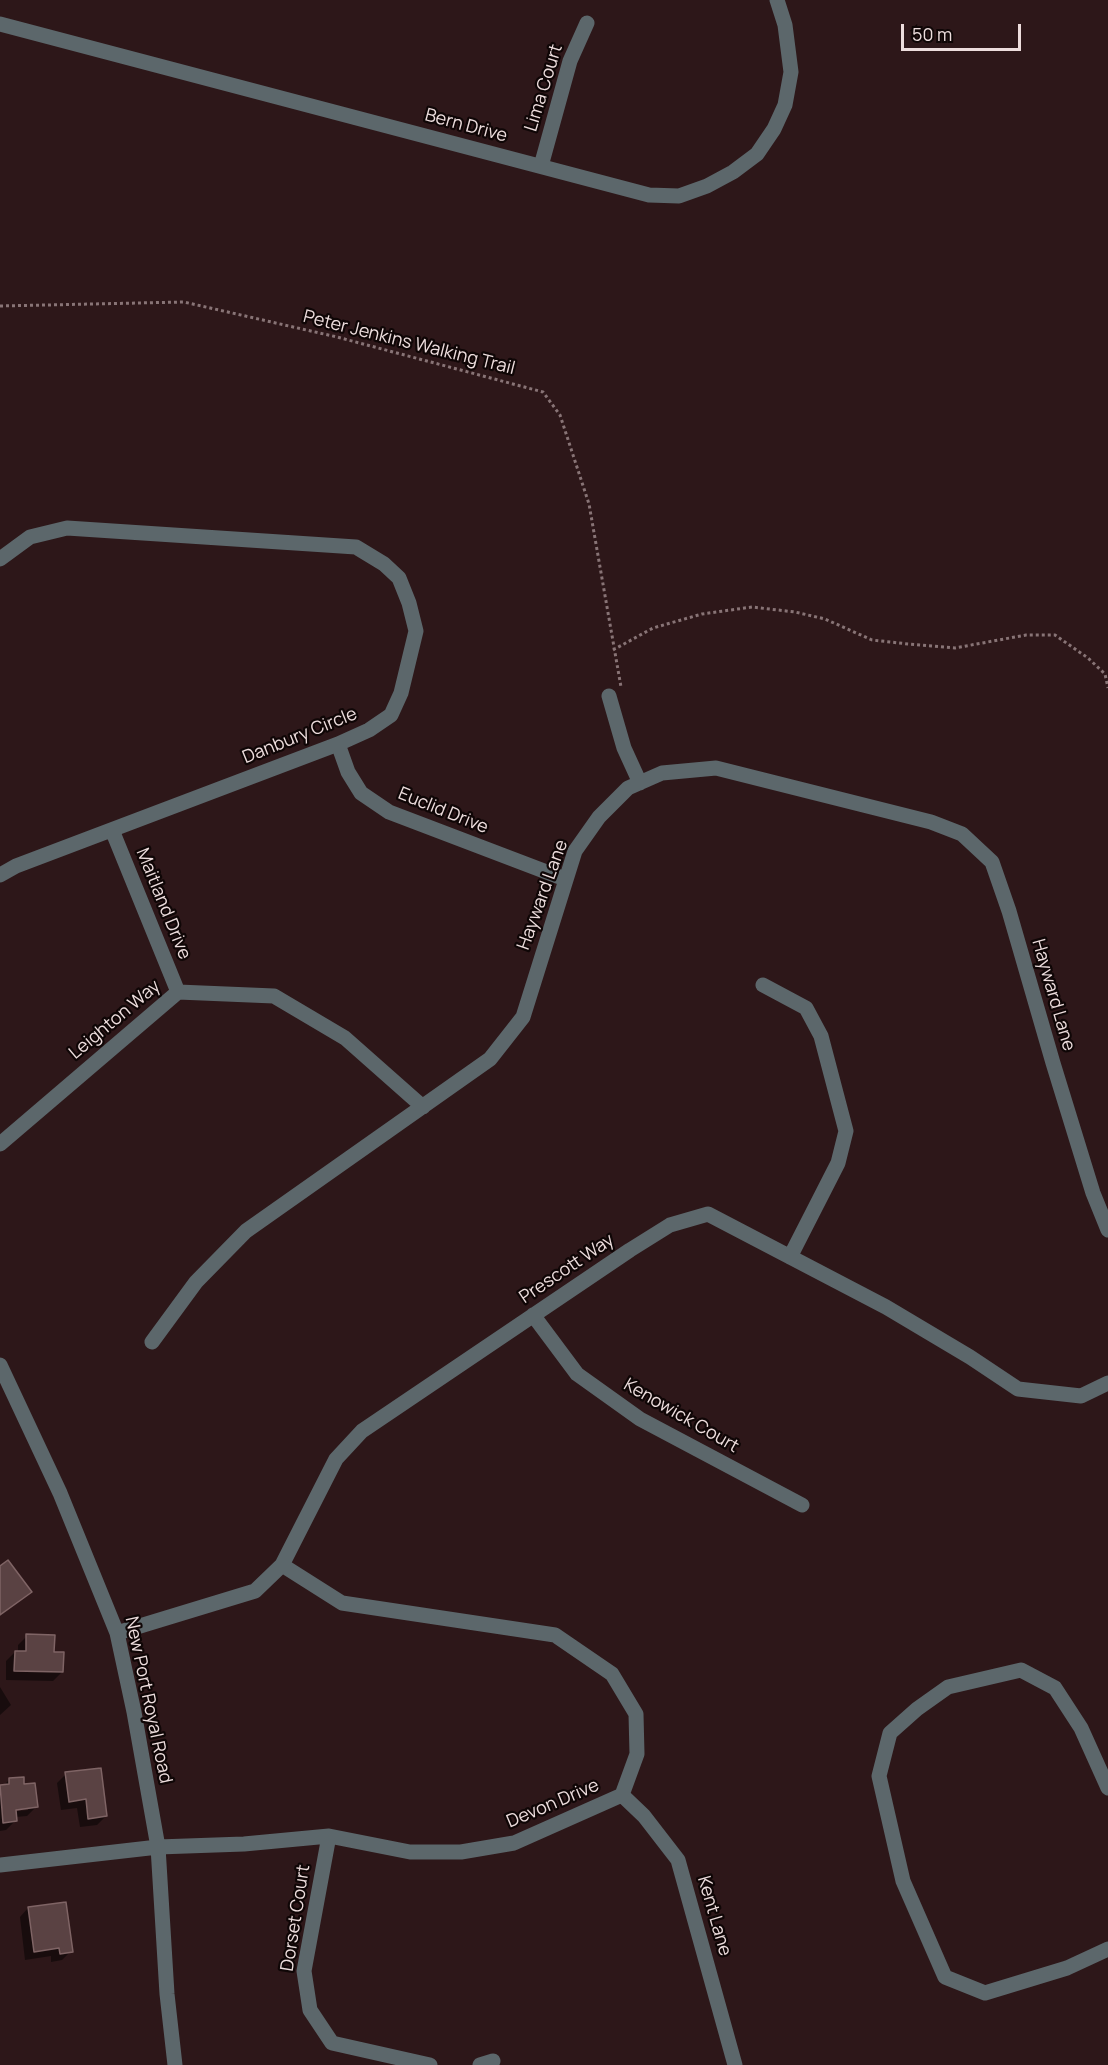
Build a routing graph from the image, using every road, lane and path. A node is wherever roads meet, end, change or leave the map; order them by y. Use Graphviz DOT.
graph roads {
  1 [pos="777,0"];
  2 [pos="587,23"];
  3 [pos="0,24"];
  4 [pos="542,166"];
  5 [pos="0,306"];
  6 [pos="0,559"];
  7 [pos="613,650"];
  8 [pos="1108,688"];
  9 [pos="616,694"];
  10 [pos="338,744"];
  11 [pos="640,783"];
  12 [pos="112,830"];
  13 [pos="0,875"];
  14 [pos="565,879"];
  15 [pos="763,985"];
  16 [pos="178,992"];
  17 [pos="423,1107"];
  18 [pos="0,1144"];
  19 [pos="1108,1230"];
  20 [pos="790,1257"];
  21 [pos="533,1315"];
  22 [pos="152,1342"];
  23 [pos="0,1365"];
  24 [pos="1108,1383"];
  25 [pos="802,1505"];
  26 [pos="282,1565"];
  27 [pos="117,1633"];
  28 [pos="1108,1788"];
  29 [pos="622,1795"];
  30 [pos="329,1836"];
  31 [pos="158,1847"];
  32 [pos="0,1865"];
  33 [pos="1108,1949"];
  34 [pos="175,2065"];
  35 [pos="430,2065"];
  36 [pos="735,2065"];
  1 -- 4 [label="street, Bern Drive"];
  2 -- 4 [label="street, Lima Court"];
  3 -- 4 [label="street, Bern Drive"];
  5 -- 7 [label="path, Peter Jenkins Walking Trail"];
  6 -- 10 [label="street, Danbury Circle"];
  7 -- 8 [label="path"];
  7 -- 9 [label="path, Peter Jenkins Walking Trail"];
  9 -- 11 [label="street"];
  10 -- 12 [label="street, Danbury Circle"];
  10 -- 14 [label="street, Euclid Drive"];
  11 -- 14 [label="street, Hayward Lane"];
  11 -- 19 [label="street, Hayward Lane"];
  12 -- 13 [label="street, Danbury Circle"];
  12 -- 16 [label="street, Maitland Drive"];
  14 -- 17 [label="street, Hayward Lane"];
  15 -- 20 [label="street"];
  16 -- 17 [label="street, Leighton Way"];
  16 -- 18 [label="street, Leighton Way"];
  17 -- 22 [label="street, Hayward Lane"];
  20 -- 21 [label="street, Prescott Way"];
  20 -- 24 [label="street, Prescott Way"];
  21 -- 25 [label="street, Kenowick Court"];
  21 -- 26 [label="street, Prescott Way"];
  23 -- 27 [label="street, New Port Royal Road"];
  26 -- 27 [label="street, Prescott Way"];
  26 -- 29 [label="street, Devon Drive"];
  27 -- 31 [label="street, New Port Royal Road"];
  28 -- 33 [label="street"];
  29 -- 30 [label="street, Devon Drive"];
  29 -- 36 [label="street, Kent Lane"];
  30 -- 31 [label="street, Devon Drive"];
  30 -- 35 [label="street, Dorset Court"];
  31 -- 32 [label="street, Devon Drive"];
  31 -- 34 [label="street, New Port Royal Road"];
}
